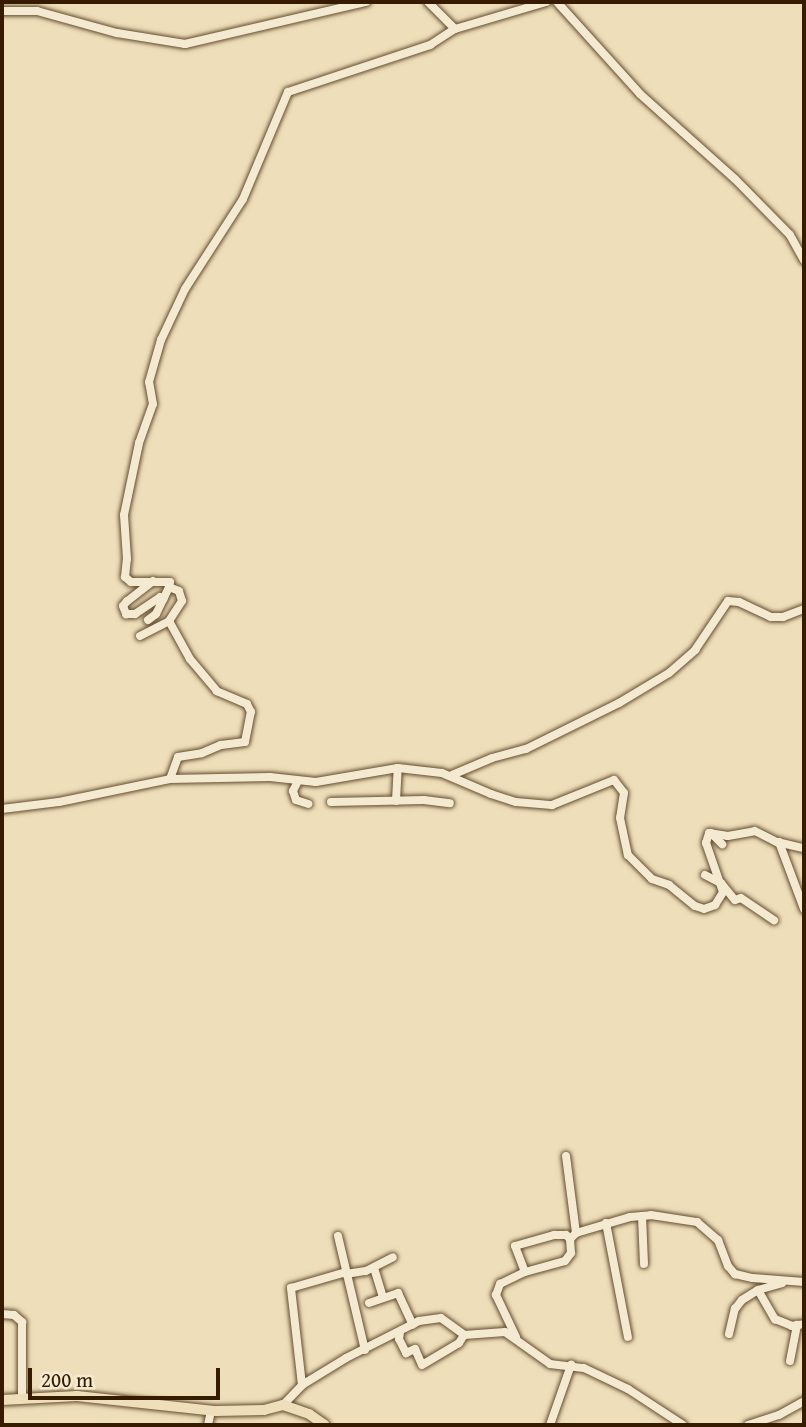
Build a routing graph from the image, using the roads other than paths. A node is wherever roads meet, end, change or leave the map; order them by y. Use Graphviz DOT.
graph roads {
  1 [pos="366,2"];
  2 [pos="428,2"];
  3 [pos="547,2"];
  4 [pos="557,2"];
  5 [pos="2,11"];
  6 [pos="455,29"];
  7 [pos="804,260"];
  8 [pos="153,581"];
  9 [pos="169,587"];
  10 [pos="163,599"];
  11 [pos="804,609"];
  12 [pos="148,620"];
  13 [pos="169,621"];
  14 [pos="140,636"];
  15 [pos="398,768"];
  16 [pos="452,775"];
  17 [pos="170,779"];
  18 [pos="297,783"];
  19 [pos="396,801"];
  20 [pos="331,802"];
  21 [pos="450,803"];
  22 [pos="308,804"];
  23 [pos="2,809"];
  24 [pos="711,833"];
  25 [pos="779,842"];
  26 [pos="722,844"];
  27 [pos="804,848"];
  28 [pos="705,875"];
  29 [pos="721,883"];
  30 [pos="804,909"];
  31 [pos="774,920"];
  32 [pos="566,1156"];
  33 [pos="642,1216"];
  34 [pos="606,1223"];
  35 [pos="338,1236"];
  36 [pos="573,1236"];
  37 [pos="393,1257"];
  38 [pos="644,1264"];
  39 [pos="374,1268"];
  40 [pos="525,1272"];
  41 [pos="346,1273"];
  42 [pos="787,1282"];
  43 [pos="804,1282"];
  44 [pos="758,1290"];
  45 [pos="383,1297"];
  46 [pos="369,1303"];
  47 [pos="2,1314"];
  48 [pos="801,1324"];
  49 [pos="413,1325"];
  50 [pos="400,1332"];
  51 [pos="729,1334"];
  52 [pos="464,1335"];
  53 [pos="628,1337"];
  54 [pos="517,1340"];
  55 [pos="365,1350"];
  56 [pos="790,1361"];
  57 [pos="571,1365"];
  58 [pos="302,1385"];
  59 [pos="22,1399"];
  60 [pos="2,1400"];
  61 [pos="804,1401"];
  62 [pos="283,1405"];
  63 [pos="211,1411"];
  64 [pos="208,1425"];
  65 [pos="325,1425"];
  66 [pos="550,1425"];
  67 [pos="683,1425"];
  68 [pos="748,1425"];
  1 -- 5 [label="street"];
  2 -- 6 [label="street"];
  3 -- 6 [label="street"];
  4 -- 7 [label="street"];
  6 -- 8 [label="street"];
  8 -- 9 [label="street"];
  8 -- 10 [label="street"];
  9 -- 10 [label="street"];
  9 -- 13 [label="street"];
  10 -- 12 [label="street"];
  11 -- 16 [label="street"];
  13 -- 14 [label="street"];
  13 -- 17 [label="street"];
  15 -- 16 [label="street"];
  15 -- 18 [label="street"];
  15 -- 19 [label="street"];
  16 -- 29 [label="street"];
  17 -- 18 [label="street"];
  17 -- 23 [label="street"];
  18 -- 22 [label="street"];
  19 -- 20 [label="street"];
  19 -- 21 [label="street"];
  24 -- 25 [label="street"];
  24 -- 26 [label="street"];
  24 -- 29 [label="street"];
  25 -- 27 [label="street"];
  25 -- 30 [label="street"];
  28 -- 29 [label="street"];
  29 -- 31 [label="street"];
  32 -- 36 [label="street"];
  33 -- 34 [label="street"];
  33 -- 38 [label="street"];
  33 -- 42 [label="street"];
  34 -- 36 [label="street"];
  34 -- 53 [label="street"];
  35 -- 41 [label="street"];
  36 -- 40 [label="street"];
  36 -- 40 [label="street"];
  37 -- 39 [label="street"];
  39 -- 41 [label="street"];
  39 -- 45 [label="street"];
  40 -- 54 [label="street"];
  41 -- 55 [label="street"];
  41 -- 58 [label="street"];
  42 -- 43 [label="street"];
  42 -- 44 [label="street"];
  44 -- 48 [label="street"];
  44 -- 51 [label="street"];
  45 -- 46 [label="street"];
  45 -- 49 [label="street"];
  47 -- 59 [label="street"];
  48 -- 56 [label="street"];
  49 -- 50 [label="street"];
  49 -- 52 [label="street"];
  50 -- 52 [label="street"];
  50 -- 55 [label="street"];
  52 -- 54 [label="street"];
  54 -- 57 [label="street"];
  55 -- 58 [label="street"];
  57 -- 66 [label="street"];
  57 -- 67 [label="street"];
  58 -- 62 [label="street"];
  59 -- 60 [label="main road"];
  59 -- 63 [label="main road"];
  61 -- 68 [label="street"];
  62 -- 63 [label="main road"];
  62 -- 65 [label="main road"];
  63 -- 64 [label="street"];
}
